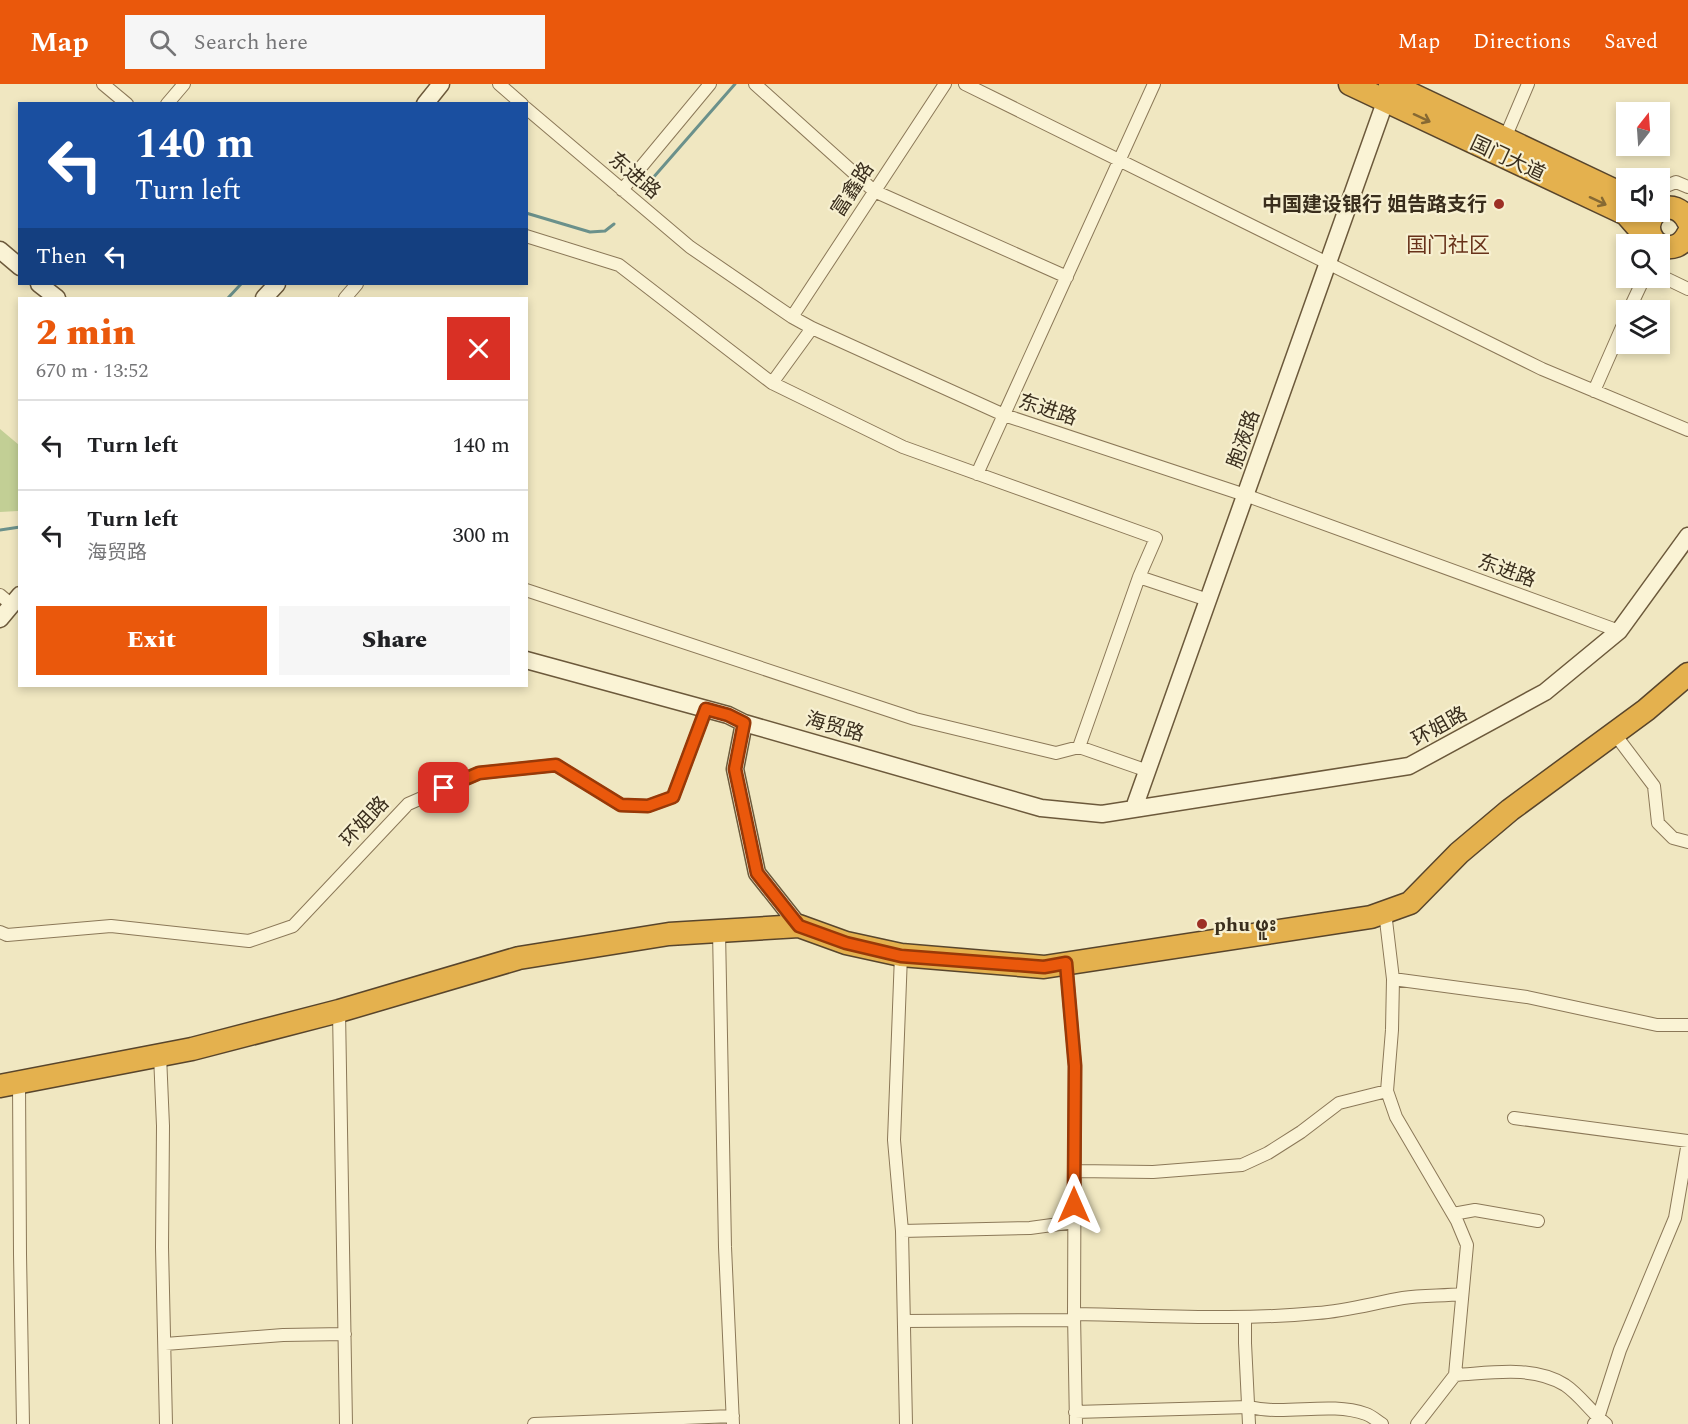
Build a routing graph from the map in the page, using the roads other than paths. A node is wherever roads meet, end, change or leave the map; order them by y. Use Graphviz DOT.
graph roads {
  1 [pos="103,84"];
  2 [pos="184,84"];
  3 [pos="441,84"];
  4 [pos="499,84"];
  5 [pos="710,84"];
  6 [pos="755,84"];
  7 [pos="945,84"];
  8 [pos="965,84"];
  9 [pos="1154,84"];
  10 [pos="1350,84"];
  11 [pos="1528,84"];
  12 [pos="1390,88"];
  13 [pos="125,102"];
  14 [pos="169,102"];
  15 [pos="427,102"];
  16 [pos="520,102"];
  17 [pos="528,110"];
  18 [pos="1504,138"];
  19 [pos="1120,160"];
  20 [pos="1670,184"];
  21 [pos="1688,187"];
  22 [pos="622,190"];
  23 [pos="874,191"];
  24 [pos="1616,200"];
  25 [pos="1616,200"];
  26 [pos="1675,221"];
  27 [pos="1650,234"];
  28 [pos="528,237"];
  29 [pos="1670,248"];
  30 [pos="0,250"];
  31 [pos="1327,263"];
  32 [pos="18,265"];
  33 [pos="1067,277"];
  34 [pos="1670,280"];
  35 [pos="40,285"];
  36 [pos="276,285"];
  37 [pos="1688,289"];
  38 [pos="56,297"];
  39 [pos="265,297"];
  40 [pos="792,317"];
  41 [pos="812,328"];
  42 [pos="1616,341"];
  43 [pos="772,383"];
  44 [pos="1594,391"];
  45 [pos="1004,415"];
  46 [pos="1688,430"];
  47 [pos="977,474"];
  48 [pos="1245,495"];
  49 [pos="1688,536"];
  50 [pos="1139,577"];
  51 [pos="528,591"];
  52 [pos="10,598"];
  53 [pos="1208,600"];
  54 [pos="0,619"];
  55 [pos="1619,631"];
  56 [pos="528,661"];
  57 [pos="1688,674"];
  58 [pos="706,709"];
  59 [pos="744,723"];
  60 [pos="1614,734"];
  61 [pos="1079,747"];
  62 [pos="1148,771"];
  63 [pos="1134,808"];
  64 [pos="1688,842"];
  65 [pos="1385,912"];
  66 [pos="799,926"];
  67 [pos="719,931"];
  68 [pos="0,932"];
  69 [pos="901,956"];
  70 [pos="1066,963"];
  71 [pos="1393,979"];
  72 [pos="339,1011"];
  73 [pos="1688,1025"];
  74 [pos="160,1055"];
  75 [pos="10,1084"];
  76 [pos="1387,1091"];
  77 [pos="1515,1118"];
  78 [pos="1688,1141"];
  79 [pos="1075,1171"];
  80 [pos="1453,1214"];
  81 [pos="1539,1221"];
  82 [pos="1074,1222"];
  83 [pos="902,1231"];
  84 [pos="1462,1294"];
  85 [pos="1074,1317"];
  86 [pos="1245,1318"];
  87 [pos="904,1320"];
  88 [pos="345,1334"];
  89 [pos="165,1344"];
  90 [pos="1455,1375"];
  91 [pos="1249,1407"];
  92 [pos="1076,1418"];
  93 [pos="733,1420"];
  94 [pos="1600,1422"];
  95 [pos="23,1424"];
  96 [pos="166,1424"];
  97 [pos="346,1424"];
  98 [pos="534,1424"];
  99 [pos="906,1424"];
  100 [pos="1249,1424"];
  101 [pos="1382,1424"];
  102 [pos="1417,1424"];
  1 -- 13 [label="street"];
  2 -- 14 [label="street"];
  3 -- 15 [label="street"];
  4 -- 16 [label="street"];
  5 -- 22 [label="street"];
  6 -- 23 [label="street"];
  7 -- 23 [label="street, 富鑫路"];
  8 -- 19 [label="street"];
  9 -- 19 [label="street"];
  10 -- 12 [label="highway, 国门大道"];
  11 -- 18 [label="street"];
  12 -- 18 [label="highway, 国门大道"];
  12 -- 24 [label="highway, 国门大道, one-way"];
  12 -- 31 [label="street, 胞液路"];
  17 -- 22 [label="street, 东进路"];
  18 -- 25 [label="highway, 国门大道"];
  19 -- 31 [label="street"];
  19 -- 33 [label="street"];
  20 -- 21 [label="street"];
  22 -- 40 [label="street, 东进路"];
  23 -- 33 [label="street"];
  23 -- 40 [label="street, 富鑫路"];
  26 -- 27 [label="highway"];
  26 -- 29 [label="highway"];
  28 -- 43 [label="street"];
  30 -- 32 [label="street"];
  31 -- 44 [label="street"];
  31 -- 48 [label="street, 胞液路"];
  33 -- 45 [label="street"];
  34 -- 37 [label="street"];
  35 -- 38 [label="street"];
  36 -- 39 [label="street"];
  40 -- 41 [label="street, 东进路"];
  41 -- 43 [label="street"];
  41 -- 45 [label="street, 东进路"];
  42 -- 44 [label="street"];
  43 -- 47 [label="street"];
  44 -- 46 [label="street"];
  45 -- 47 [label="street"];
  45 -- 48 [label="street, 东进路"];
  47 -- 50 [label="street"];
  48 -- 53 [label="street, 胞液路"];
  48 -- 55 [label="street, 东进路"];
  49 -- 55 [label="street, 环姐路"];
  50 -- 53 [label="street"];
  50 -- 61 [label="street"];
  51 -- 61 [label="street"];
  52 -- 54 [label="street"];
  53 -- 62 [label="street, 胞液路"];
  55 -- 63 [label="street, 环姐路"];
  56 -- 58 [label="street, 海贸路"];
  57 -- 60 [label="highway"];
  58 -- 59 [label="street, 海贸路"];
  58 -- 68 [label="street, 环姐路"];
  59 -- 63 [label="street, 海贸路"];
  59 -- 66 [label="street"];
  60 -- 64 [label="street"];
  60 -- 65 [label="highway"];
  61 -- 62 [label="street"];
  62 -- 63 [label="street, 胞液路"];
  65 -- 70 [label="highway"];
  65 -- 71 [label="street"];
  66 -- 67 [label="highway"];
  66 -- 69 [label="highway"];
  67 -- 72 [label="highway"];
  67 -- 93 [label="street"];
  69 -- 70 [label="highway"];
  69 -- 83 [label="street"];
  70 -- 79 [label="street"];
  71 -- 73 [label="street"];
  71 -- 76 [label="street"];
  72 -- 74 [label="highway"];
  72 -- 88 [label="street"];
  74 -- 75 [label="highway"];
  74 -- 89 [label="street"];
  75 -- 95 [label="street"];
  76 -- 79 [label="street"];
  76 -- 80 [label="street"];
  77 -- 78 [label="street"];
  78 -- 94 [label="street"];
  79 -- 82 [label="street"];
  80 -- 81 [label="street"];
  80 -- 84 [label="street"];
  82 -- 83 [label="street"];
  82 -- 85 [label="street"];
  83 -- 87 [label="street"];
  84 -- 86 [label="street"];
  84 -- 90 [label="street"];
  85 -- 86 [label="street"];
  85 -- 87 [label="street"];
  85 -- 92 [label="street"];
  86 -- 91 [label="street"];
  87 -- 99 [label="street"];
  88 -- 89 [label="street"];
  88 -- 97 [label="street"];
  89 -- 96 [label="street"];
  90 -- 94 [label="street"];
  90 -- 102 [label="street"];
  91 -- 92 [label="street"];
  91 -- 100 [label="street"];
  91 -- 101 [label="street"];
  93 -- 98 [label="street"];
}
